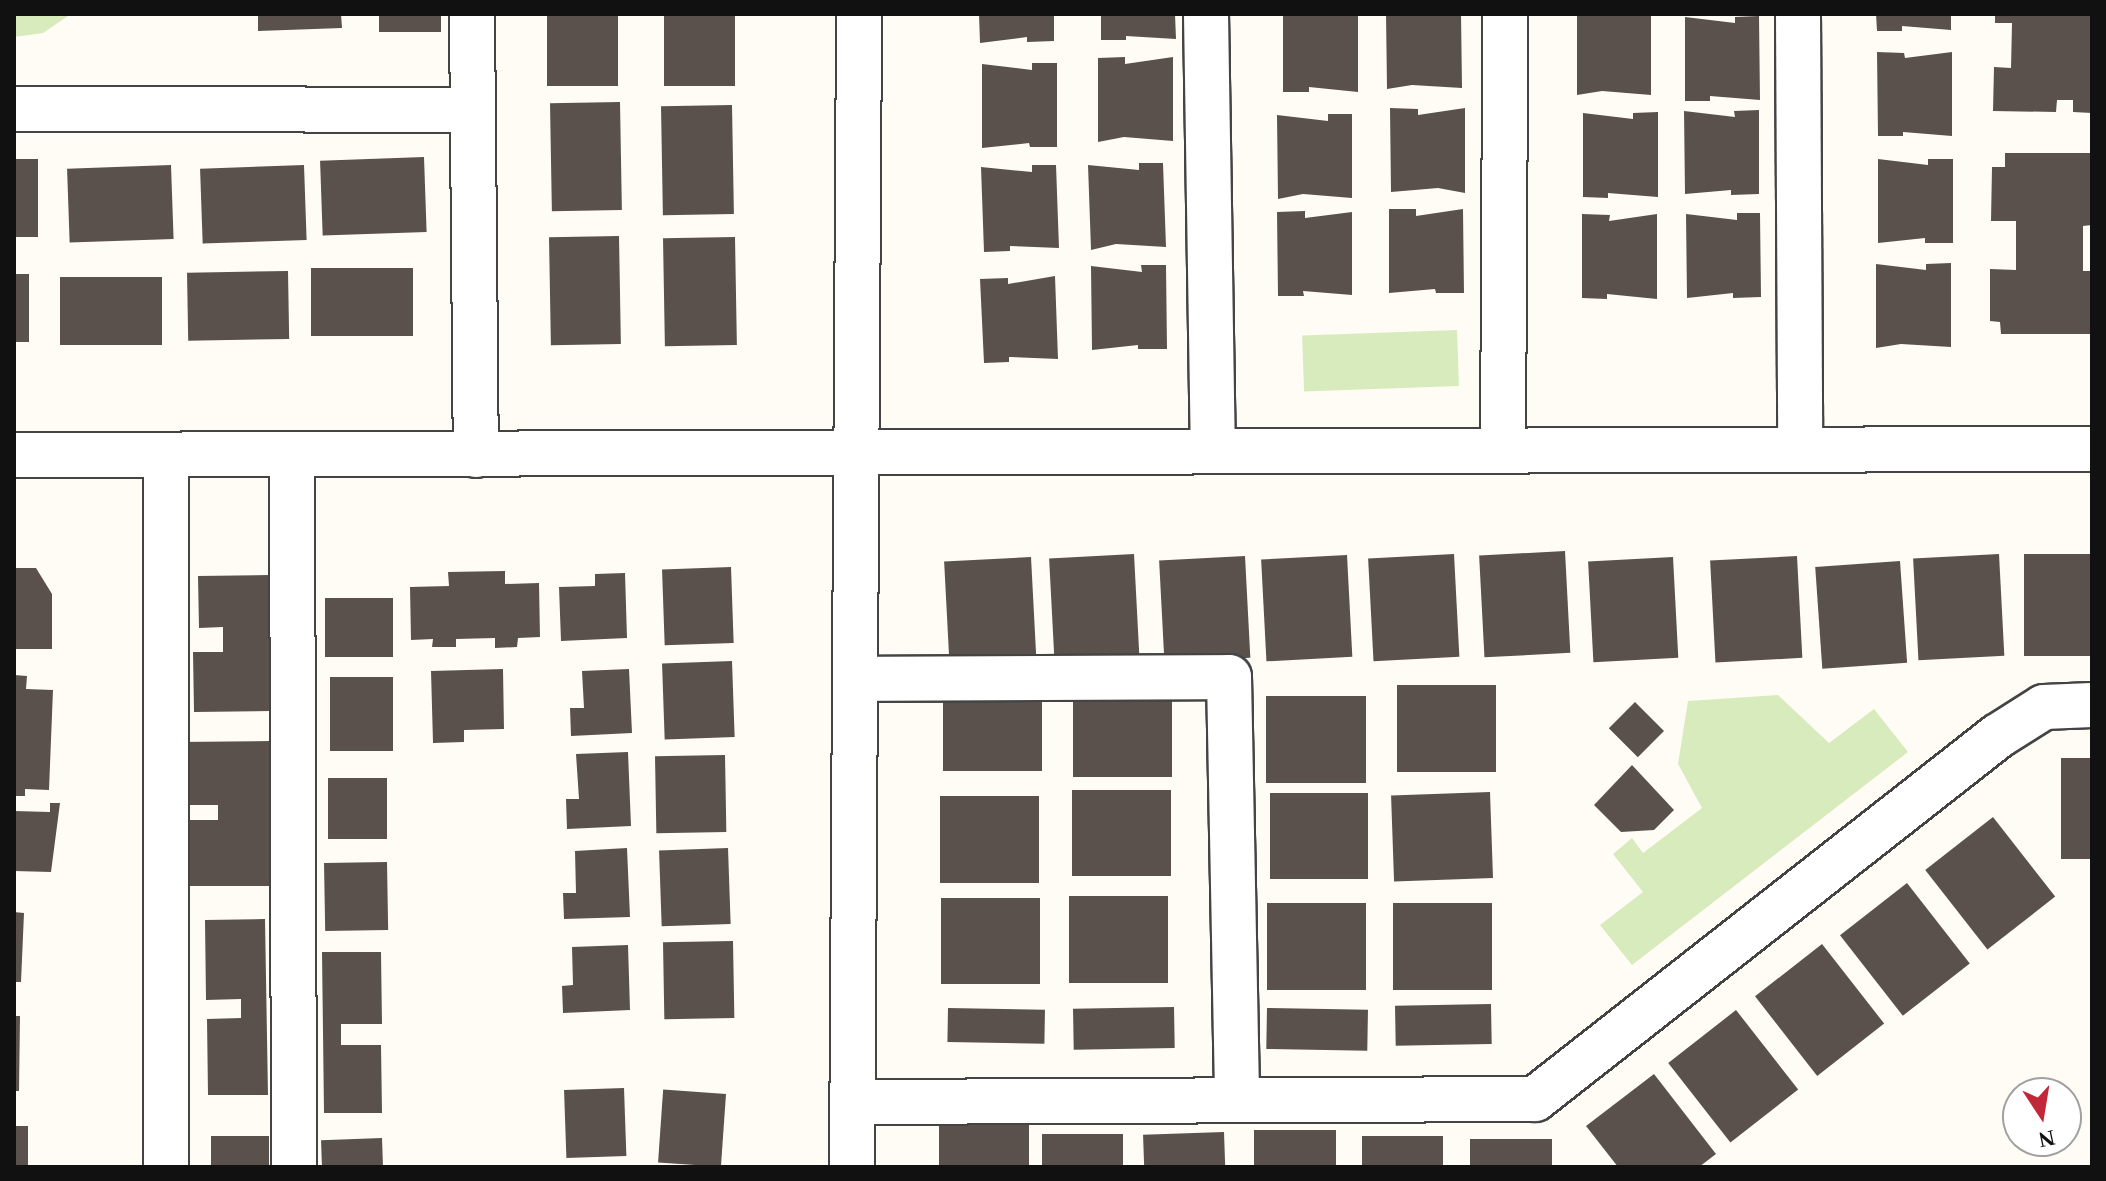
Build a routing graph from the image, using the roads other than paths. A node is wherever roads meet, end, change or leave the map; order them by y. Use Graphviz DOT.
graph roads {
  1 [pos="472,14"];
  2 [pos="859,14"];
  3 [pos="1206,14"];
  4 [pos="1505,14"];
  5 [pos="1798,14"];
  6 [pos="14,109"];
  7 [pos="473,110"];
  8 [pos="2092,449"];
  9 [pos="1800,450"];
  10 [pos="1213,451"];
  11 [pos="1503,451"];
  12 [pos="857,453"];
  13 [pos="14,455"];
  14 [pos="476,455"];
  15 [pos="166,456"];
  16 [pos="292,456"];
  17 [pos="856,679"];
  18 [pos="2092,705"];
  19 [pos="1237,1100"];
  20 [pos="853,1102"];
  21 [pos="166,1167"];
  22 [pos="294,1167"];
  23 [pos="852,1167"];
  1 -- 7 [label="street"];
  2 -- 12 [label="street"];
  3 -- 10 [label="street"];
  4 -- 11 [label="street"];
  5 -- 9 [label="street"];
  6 -- 7 [label="street"];
  7 -- 14 [label="street"];
  8 -- 9 [label="street"];
  9 -- 11 [label="street"];
  10 -- 11 [label="street"];
  10 -- 12 [label="street"];
  12 -- 14 [label="street"];
  12 -- 17 [label="street"];
  13 -- 15 [label="street"];
  14 -- 16 [label="street"];
  15 -- 16 [label="street"];
  15 -- 21 [label="street"];
  16 -- 22 [label="street"];
  17 -- 19 [label="street"];
  17 -- 20 [label="street"];
  18 -- 19 [label="street"];
  19 -- 20 [label="street"];
  20 -- 23 [label="street"];
}
